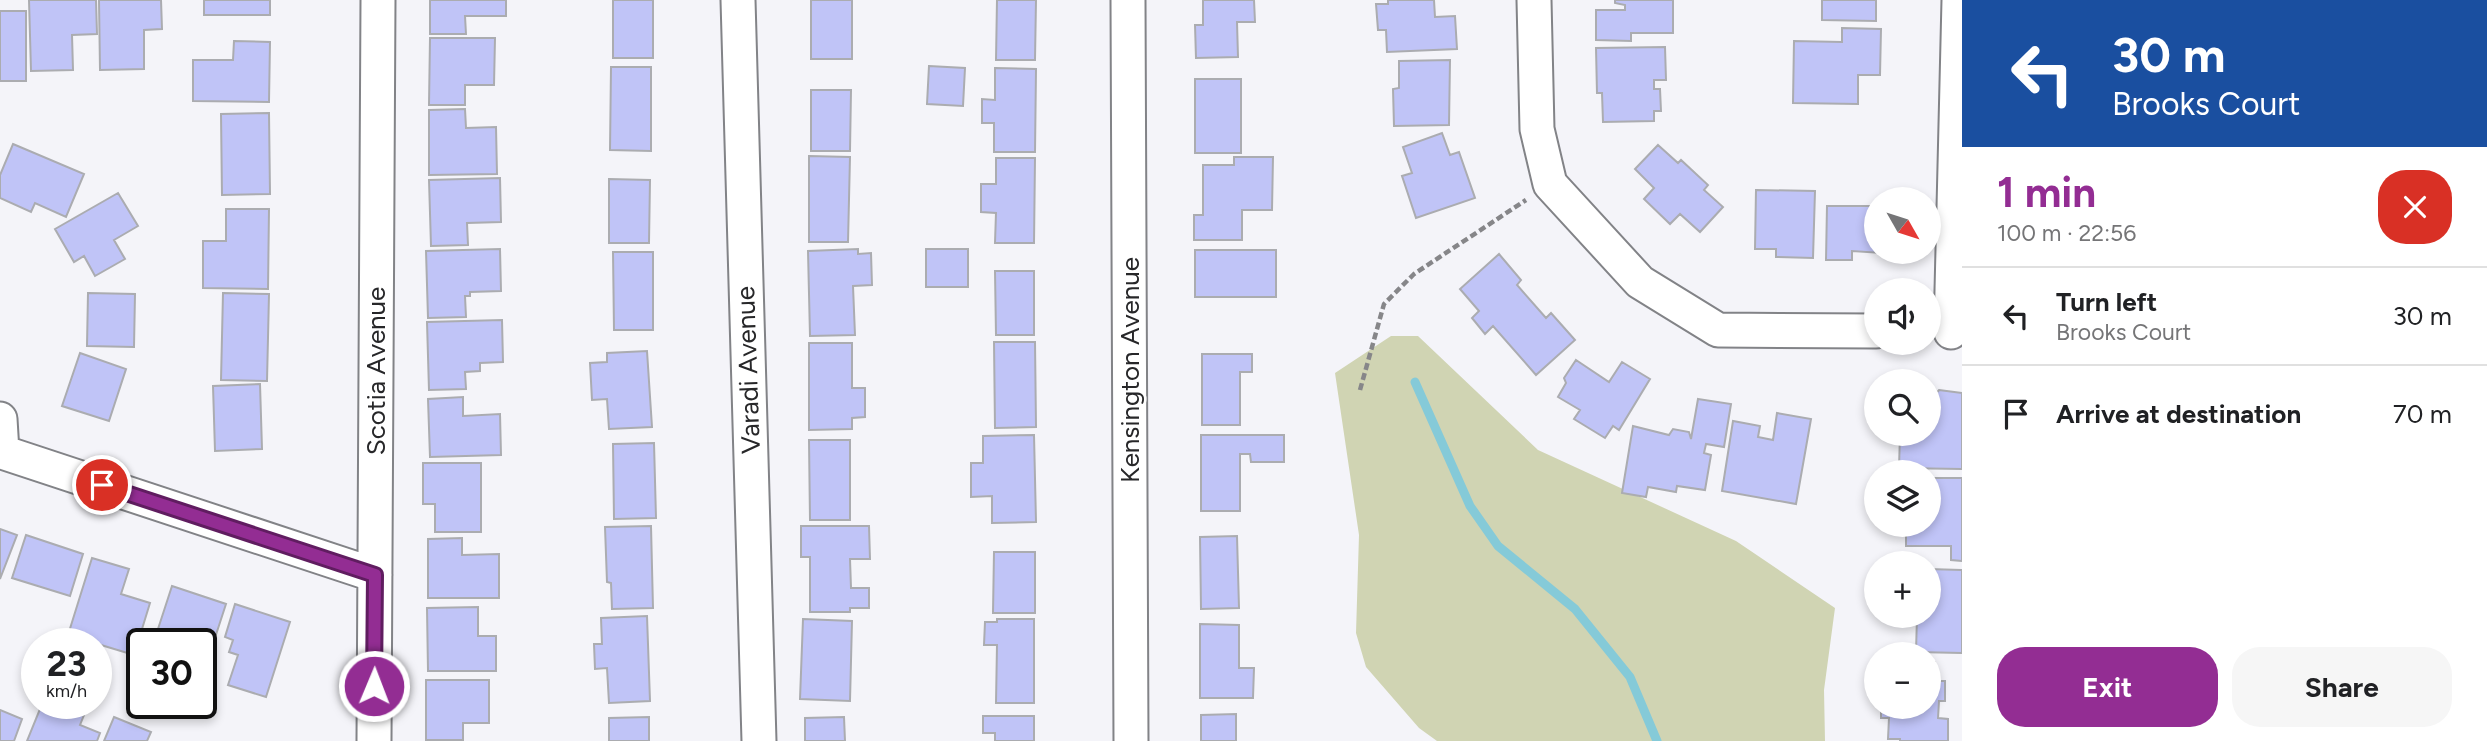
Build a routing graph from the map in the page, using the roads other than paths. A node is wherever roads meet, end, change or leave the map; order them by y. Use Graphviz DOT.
graph roads {
  1 [pos="378,0"];
  2 [pos="738,0"];
  3 [pos="1128,0"];
  4 [pos="1534,0"];
  5 [pos="1959,0"];
  6 [pos="1864,331"];
  7 [pos="1947,332"];
  8 [pos="0,419"];
  9 [pos="375,575"];
  10 [pos="374,741"];
  11 [pos="759,741"];
  12 [pos="1131,741"];
  1 -- 9 [label="street, Scotia Avenue"];
  2 -- 11 [label="street, Varadi Avenue"];
  3 -- 12 [label="street, Kensington Avenue"];
  4 -- 6 [label="street"];
  5 -- 7 [label="street"];
  8 -- 9 [label="street"];
  9 -- 10 [label="street, Scotia Avenue"];
}
